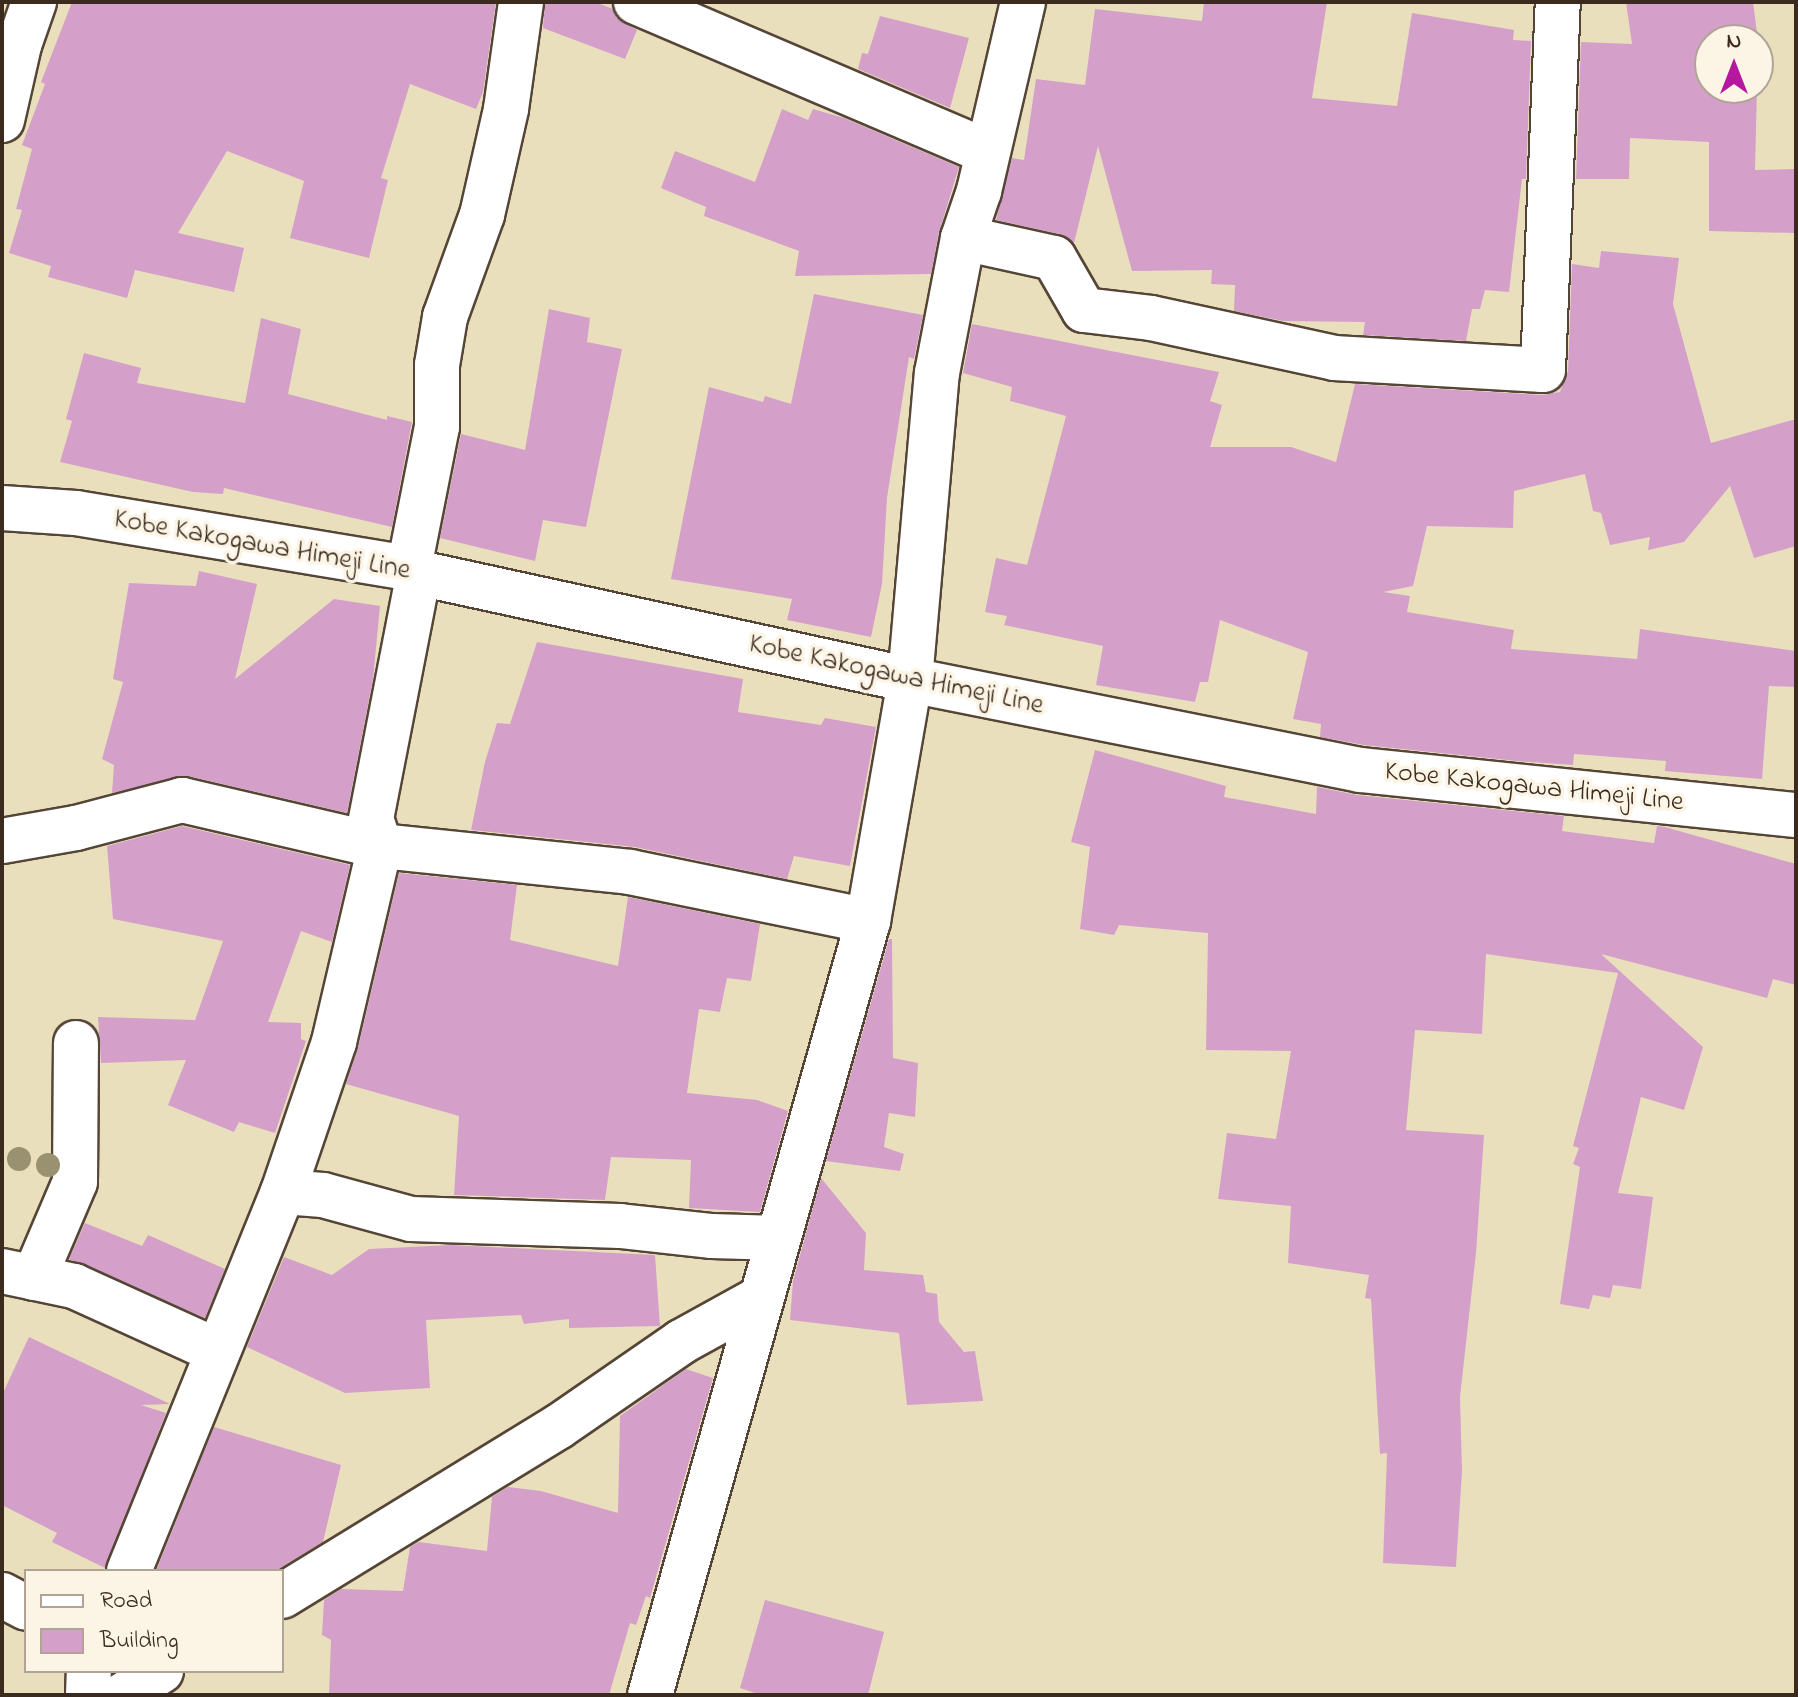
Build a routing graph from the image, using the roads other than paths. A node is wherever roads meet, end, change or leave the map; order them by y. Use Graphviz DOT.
graph roads {
  1 [pos="34,2"];
  2 [pos="521,2"];
  3 [pos="636,2"];
  4 [pos="1023,2"];
  5 [pos="1558,2"];
  6 [pos="2,120"];
  7 [pos="986,151"];
  8 [pos="963,238"];
  9 [pos="2,508"];
  10 [pos="414,571"];
  11 [pos="910,680"];
  12 [pos="1796,815"];
  13 [pos="2,841"];
  14 [pos="380,846"];
  15 [pos="868,921"];
  16 [pos="76,1043"];
  17 [pos="283,1192"];
  18 [pos="777,1238"];
  19 [pos="18,1274"];
  20 [pos="759,1299"];
  21 [pos="217,1351"];
  22 [pos="130,1569"];
  23 [pos="2,1595"];
  24 [pos="284,1595"];
  25 [pos="24,1607"];
  26 [pos="89,1673"];
  27 [pos="158,1673"];
  28 [pos="88,1695"];
  29 [pos="123,1695"];
  30 [pos="650,1695"];
  1 -- 6 [label="street"];
  2 -- 10 [label="street"];
  3 -- 7 [label="street"];
  4 -- 7 [label="street"];
  5 -- 8 [label="street"];
  7 -- 8 [label="street"];
  8 -- 11 [label="street"];
  9 -- 10 [label="street, Kobe Kakogawa Himeji Line"];
  10 -- 11 [label="street, Kobe Kakogawa Himeji Line"];
  10 -- 14 [label="street"];
  11 -- 12 [label="street, Kobe Kakogawa Himeji Line"];
  11 -- 15 [label="street"];
  13 -- 14 [label="street"];
  14 -- 15 [label="street"];
  14 -- 17 [label="street"];
  15 -- 18 [label="street"];
  16 -- 19 [label="street"];
  17 -- 18 [label="street"];
  17 -- 21 [label="street"];
  18 -- 20 [label="street"];
  19 -- 21 [label="street"];
  20 -- 24 [label="street"];
  20 -- 30 [label="street"];
  21 -- 22 [label="street"];
  23 -- 25 [label="street"];
  26 -- 28 [label="street"];
  27 -- 29 [label="street"];
}
